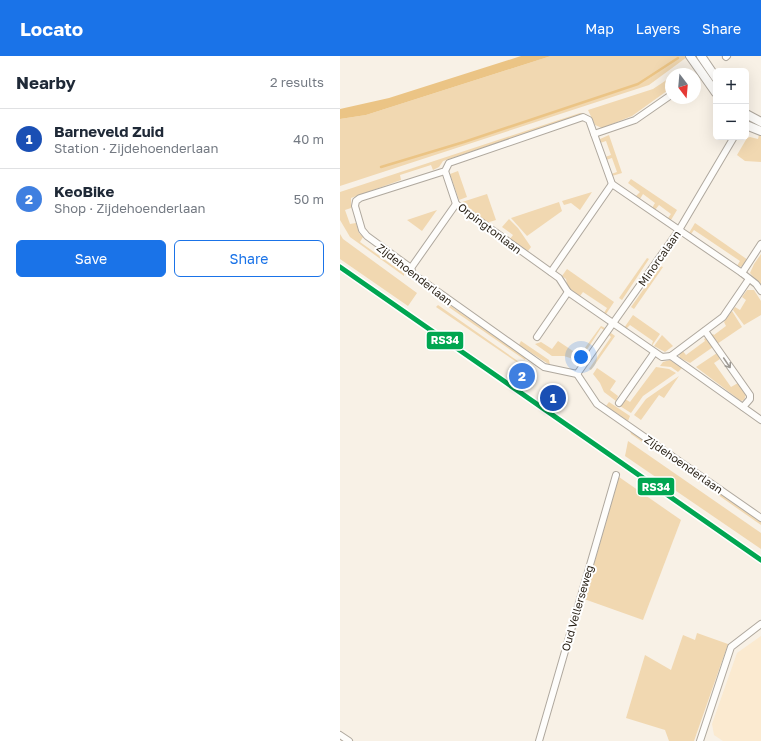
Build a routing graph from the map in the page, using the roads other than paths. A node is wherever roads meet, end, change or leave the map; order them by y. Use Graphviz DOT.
graph roads {
  1 [pos="690,56"];
  2 [pos="700,56"];
  3 [pos="713,74"];
  4 [pos="713,89"];
  5 [pos="665,99"];
  6 [pos="749,116"];
  7 [pos="761,122"];
  8 [pos="749,126"];
  9 [pos="761,131"];
  10 [pos="594,134"];
  11 [pos="732,140"];
  12 [pos="445,171"];
  13 [pos="612,184"];
  14 [pos="456,204"];
  15 [pos="679,230"];
  16 [pos="761,244"];
  17 [pos="411,268"];
  18 [pos="551,272"];
  19 [pos="742,273"];
  20 [pos="749,279"];
  21 [pos="761,291"];
  22 [pos="568,292"];
  23 [pos="613,323"];
  24 [pos="705,331"];
  25 [pos="536,337"];
  26 [pos="654,352"];
  27 [pos="671,356"];
  28 [pos="577,374"];
  29 [pos="619,402"];
  30 [pos="743,407"];
  31 [pos="761,420"];
  32 [pos="616,475"];
  33 [pos="761,518"];
  34 [pos="761,624"];
  35 [pos="340,735"];
  36 [pos="348,741"];
  37 [pos="539,741"];
  38 [pos="700,741"];
  1 -- 4 [label="street"];
  2 -- 3 [label="street"];
  5 -- 10 [label="street"];
  6 -- 7 [label="street"];
  8 -- 9 [label="street"];
  10 -- 12 [label="street, Zijdehoenderlaan"];
  10 -- 13 [label="street, Zijdehoenderlaan"];
  11 -- 15 [label="street, Minorcalaan"];
  12 -- 14 [label="street, Orpingtonlaan"];
  12 -- 17 [label="street, Zijdehoenderlaan"];
  13 -- 15 [label="street"];
  13 -- 18 [label="street"];
  14 -- 17 [label="street"];
  14 -- 18 [label="street, Orpingtonlaan"];
  15 -- 19 [label="street"];
  15 -- 23 [label="street, Minorcalaan"];
  16 -- 19 [label="street"];
  17 -- 28 [label="street, Zijdehoenderlaan"];
  18 -- 22 [label="street, Orpingtonlaan"];
  19 -- 20 [label="street"];
  20 -- 21 [label="street"];
  20 -- 24 [label="street"];
  22 -- 23 [label="street, Orpingtonlaan"];
  22 -- 25 [label="street"];
  23 -- 26 [label="street, Orpingtonlaan"];
  23 -- 28 [label="street, Minorcalaan"];
  24 -- 27 [label="street"];
  24 -- 30 [label="street, one-way"];
  26 -- 27 [label="street"];
  26 -- 29 [label="street"];
  27 -- 30 [label="street"];
  28 -- 33 [label="street, Zijdehoenderlaan"];
  30 -- 31 [label="street"];
  32 -- 37 [label="street, Oud Vellerseweg"];
  34 -- 38 [label="street"];
  35 -- 36 [label="street"];
}
